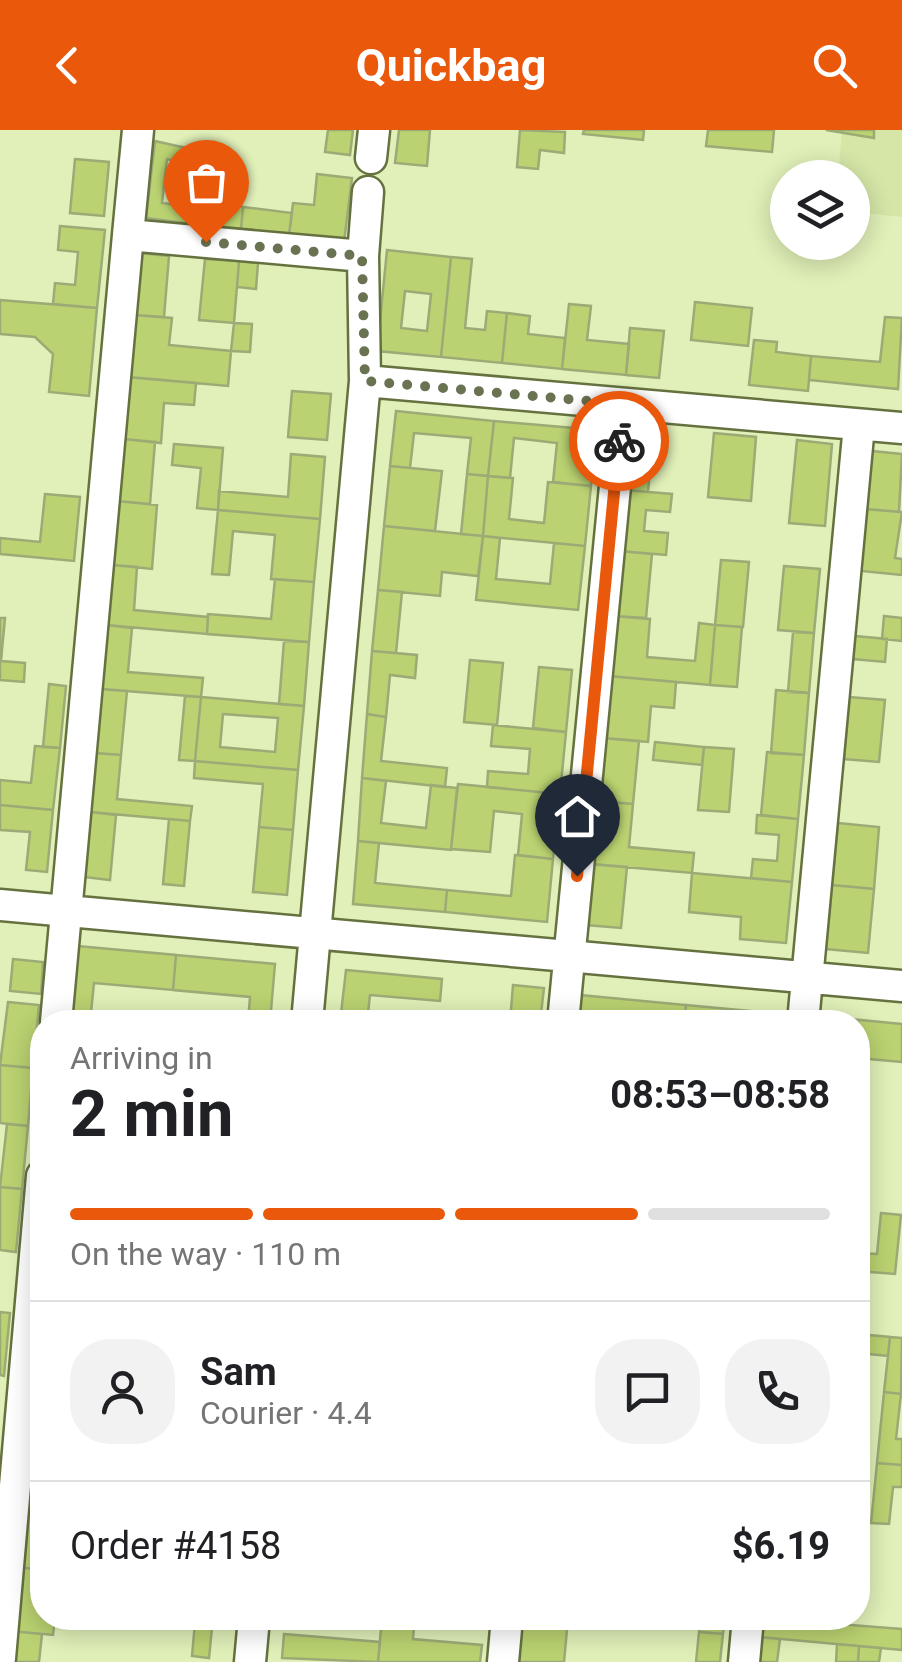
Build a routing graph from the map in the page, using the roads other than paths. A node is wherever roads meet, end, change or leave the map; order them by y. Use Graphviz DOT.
graph roads {
  1 [pos="138,130"];
  2 [pos="368,192"];
  3 [pos="128,234"];
  4 [pos="362,256"];
  5 [pos="365,381"];
  6 [pos="623,404"];
  7 [pos="859,425"];
  8 [pos="902,428"];
  9 [pos="0,905"];
  10 [pos="66,912"];
  11 [pos="314,937"];
  12 [pos="570,955"];
  13 [pos="806,980"];
  14 [pos="902,986"];
  15 [pos="57,1010"];
  16 [pos="308,1010"];
  17 [pos="564,1010"];
  18 [pos="804,1010"];
  19 [pos="30,1314"];
  20 [pos="253,1630"];
  21 [pos="507,1630"];
  22 [pos="747,1630"];
  23 [pos="0,1658"];
  24 [pos="250,1662"];
  25 [pos="503,1662"];
  26 [pos="744,1662"];
  1 -- 3 [label="street"];
  2 -- 4 [label="street"];
  3 -- 4 [label="street"];
  3 -- 10 [label="street"];
  4 -- 5 [label="street"];
  5 -- 6 [label="street"];
  5 -- 11 [label="street"];
  6 -- 7 [label="street"];
  6 -- 12 [label="street"];
  7 -- 8 [label="street"];
  7 -- 13 [label="street"];
  9 -- 10 [label="street"];
  10 -- 11 [label="street"];
  10 -- 15 [label="street"];
  11 -- 12 [label="street"];
  11 -- 16 [label="street"];
  12 -- 13 [label="street"];
  12 -- 17 [label="street"];
  13 -- 14 [label="street"];
  13 -- 18 [label="street"];
  19 -- 23 [label="street"];
  20 -- 24 [label="street"];
  21 -- 25 [label="street"];
  22 -- 26 [label="street"];
}
